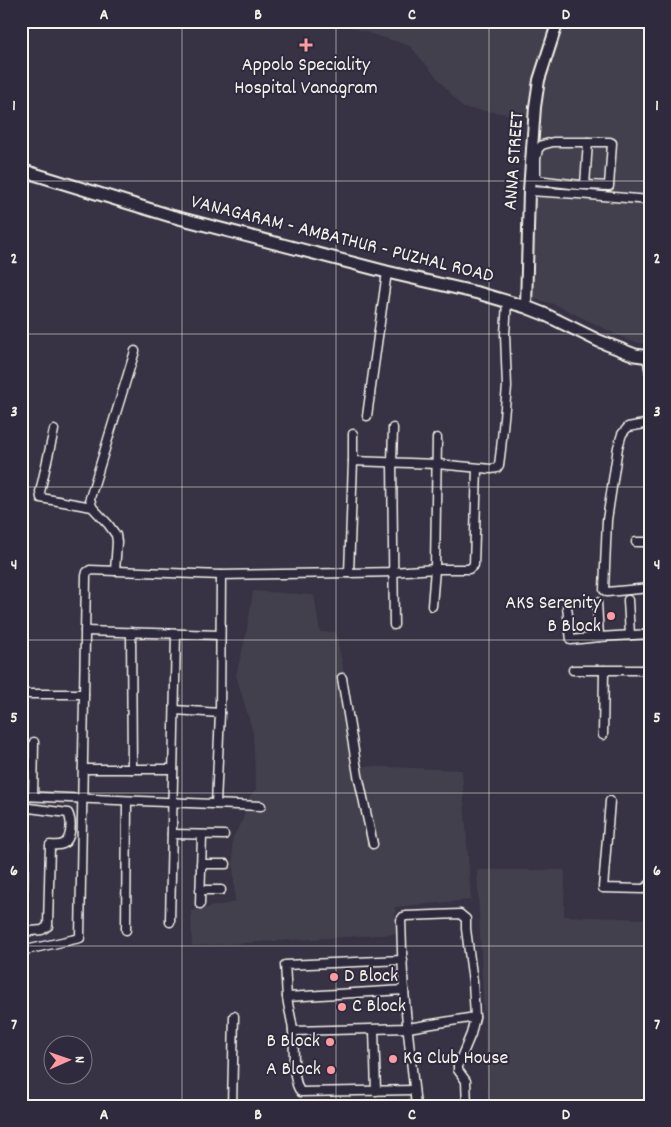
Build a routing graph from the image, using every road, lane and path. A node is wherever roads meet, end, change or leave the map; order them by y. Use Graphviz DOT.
graph roads {
  1 [pos="556,22"];
  2 [pos="588,142"];
  3 [pos="21,170"];
  4 [pos="583,185"];
  5 [pos="530,191"];
  6 [pos="580,194"];
  7 [pos="650,200"];
  8 [pos="387,272"];
  9 [pos="507,302"];
  10 [pos="526,307"];
  11 [pos="135,351"];
  12 [pos="648,357"];
  13 [pos="650,373"];
  14 [pos="367,416"];
  15 [pos="650,423"];
  16 [pos="394,428"];
  17 [pos="54,430"];
  18 [pos="353,434"];
  19 [pos="437,438"];
  20 [pos="353,461"];
  21 [pos="392,463"];
  22 [pos="437,464"];
  23 [pos="477,468"];
  24 [pos="92,507"];
  25 [pos="636,542"];
  26 [pos="650,542"];
  27 [pos="435,569"];
  28 [pos="115,571"];
  29 [pos="393,572"];
  30 [pos="349,573"];
  31 [pos="221,575"];
  32 [pos="650,588"];
  33 [pos="628,600"];
  34 [pos="597,602"];
  35 [pos="432,606"];
  36 [pos="567,607"];
  37 [pos="394,625"];
  38 [pos="85,631"];
  39 [pos="131,632"];
  40 [pos="176,634"];
  41 [pos="650,634"];
  42 [pos="220,635"];
  43 [pos="630,635"];
  44 [pos="599,637"];
  45 [pos="573,670"];
  46 [pos="604,670"];
  47 [pos="650,670"];
  48 [pos="342,678"];
  49 [pos="21,694"];
  50 [pos="84,694"];
  51 [pos="175,710"];
  52 [pos="220,713"];
  53 [pos="603,735"];
  54 [pos="34,742"];
  55 [pos="132,768"];
  56 [pos="83,769"];
  57 [pos="173,769"];
  58 [pos="21,796"];
  59 [pos="33,796"];
  60 [pos="82,798"];
  61 [pos="126,801"];
  62 [pos="610,801"];
  63 [pos="173,802"];
  64 [pos="216,804"];
  65 [pos="261,806"];
  66 [pos="70,816"];
  67 [pos="82,816"];
  68 [pos="172,834"];
  69 [pos="202,835"];
  70 [pos="224,835"];
  71 [pos="23,840"];
  72 [pos="373,844"];
  73 [pos="201,864"];
  74 [pos="226,864"];
  75 [pos="650,884"];
  76 [pos="200,890"];
  77 [pos="221,890"];
  78 [pos="21,891"];
  79 [pos="200,904"];
  80 [pos="170,922"];
  81 [pos="126,930"];
  82 [pos="21,932"];
  83 [pos="21,951"];
  84 [pos="403,960"];
  85 [pos="404,990"];
  86 [pos="287,996"];
  87 [pos="234,1016"];
  88 [pos="475,1018"];
  89 [pos="408,1028"];
  90 [pos="374,1030"];
  91 [pos="293,1031"];
  92 [pos="414,1090"];
  93 [pos="376,1091"];
  94 [pos="232,1106"];
  95 [pos="416,1106"];
  96 [pos="467,1106"];
  1 -- 5 [label="street, ANNA STREET"];
  2 -- 4 [label="street"];
  2 -- 4 [label="street"];
  2 -- 4 [label="street"];
  3 -- 8 [label="main road, VANAGARAM - AMBATHUR - PUZHAL ROAD"];
  4 -- 6 [label="street"];
  5 -- 6 [label="street"];
  5 -- 10 [label="street, ANNA STREET"];
  6 -- 7 [label="street"];
  8 -- 9 [label="main road, VANAGARAM - AMBATHUR - PUZHAL ROAD"];
  8 -- 14 [label="street"];
  9 -- 10 [label="main road, VANAGARAM - AMBATHUR - PUZHAL ROAD"];
  9 -- 23 [label="street"];
  10 -- 12 [label="main road, VANAGARAM - AMBATHUR - PUZHAL ROAD"];
  11 -- 24 [label="street"];
  12 -- 13 [label="street"];
  15 -- 32 [label="street"];
  16 -- 21 [label="street"];
  17 -- 24 [label="street"];
  18 -- 20 [label="street"];
  19 -- 22 [label="street"];
  20 -- 21 [label="street"];
  20 -- 30 [label="street"];
  21 -- 22 [label="street"];
  21 -- 29 [label="street"];
  22 -- 23 [label="street"];
  22 -- 27 [label="street"];
  23 -- 27 [label="street"];
  24 -- 28 [label="street"];
  25 -- 26 [label="street"];
  27 -- 29 [label="street"];
  27 -- 35 [label="street"];
  28 -- 31 [label="street"];
  28 -- 38 [label="street"];
  29 -- 30 [label="street"];
  29 -- 37 [label="street"];
  30 -- 31 [label="street"];
  31 -- 42 [label="street"];
  33 -- 43 [label="street"];
  34 -- 44 [label="street"];
  36 -- 44 [label="street"];
  38 -- 39 [label="street"];
  38 -- 50 [label="street"];
  39 -- 40 [label="street"];
  39 -- 55 [label="street"];
  40 -- 42 [label="street"];
  40 -- 51 [label="street"];
  41 -- 43 [label="street"];
  42 -- 52 [label="street"];
  43 -- 44 [label="street"];
  45 -- 46 [label="street"];
  46 -- 47 [label="street"];
  46 -- 53 [label="street"];
  48 -- 72 [label="street"];
  49 -- 50 [label="street"];
  50 -- 56 [label="street"];
  51 -- 52 [label="street"];
  51 -- 57 [label="street"];
  52 -- 64 [label="street"];
  54 -- 59 [label="street"];
  55 -- 56 [label="street"];
  55 -- 57 [label="street"];
  56 -- 60 [label="street"];
  57 -- 63 [label="street"];
  58 -- 59 [label="street"];
  59 -- 60 [label="street"];
  60 -- 61 [label="street"];
  60 -- 67 [label="street"];
  61 -- 63 [label="street"];
  61 -- 81 [label="street"];
  62 -- 75 [label="street"];
  63 -- 64 [label="street"];
  63 -- 68 [label="street"];
  64 -- 65 [label="street"];
  66 -- 67 [label="street"];
  66 -- 71 [label="street"];
  66 -- 82 [label="street"];
  67 -- 83 [label="street"];
  68 -- 69 [label="street"];
  68 -- 80 [label="street"];
  69 -- 70 [label="street"];
  69 -- 73 [label="street"];
  71 -- 78 [label="street"];
  73 -- 74 [label="street"];
  73 -- 76 [label="street"];
  76 -- 77 [label="street"];
  76 -- 79 [label="street"];
  84 -- 85 [label="street"];
  84 -- 86 [label="street"];
  84 -- 88 [label="street"];
  85 -- 86 [label="street"];
  85 -- 89 [label="street"];
  86 -- 91 [label="street"];
  87 -- 94 [label="street"];
  88 -- 89 [label="street"];
  88 -- 96 [label="street"];
  89 -- 90 [label="street"];
  89 -- 92 [label="street"];
  90 -- 91 [label="street"];
  90 -- 93 [label="street"];
  91 -- 93 [label="street"];
  92 -- 93 [label="street"];
  92 -- 95 [label="street"];
}
